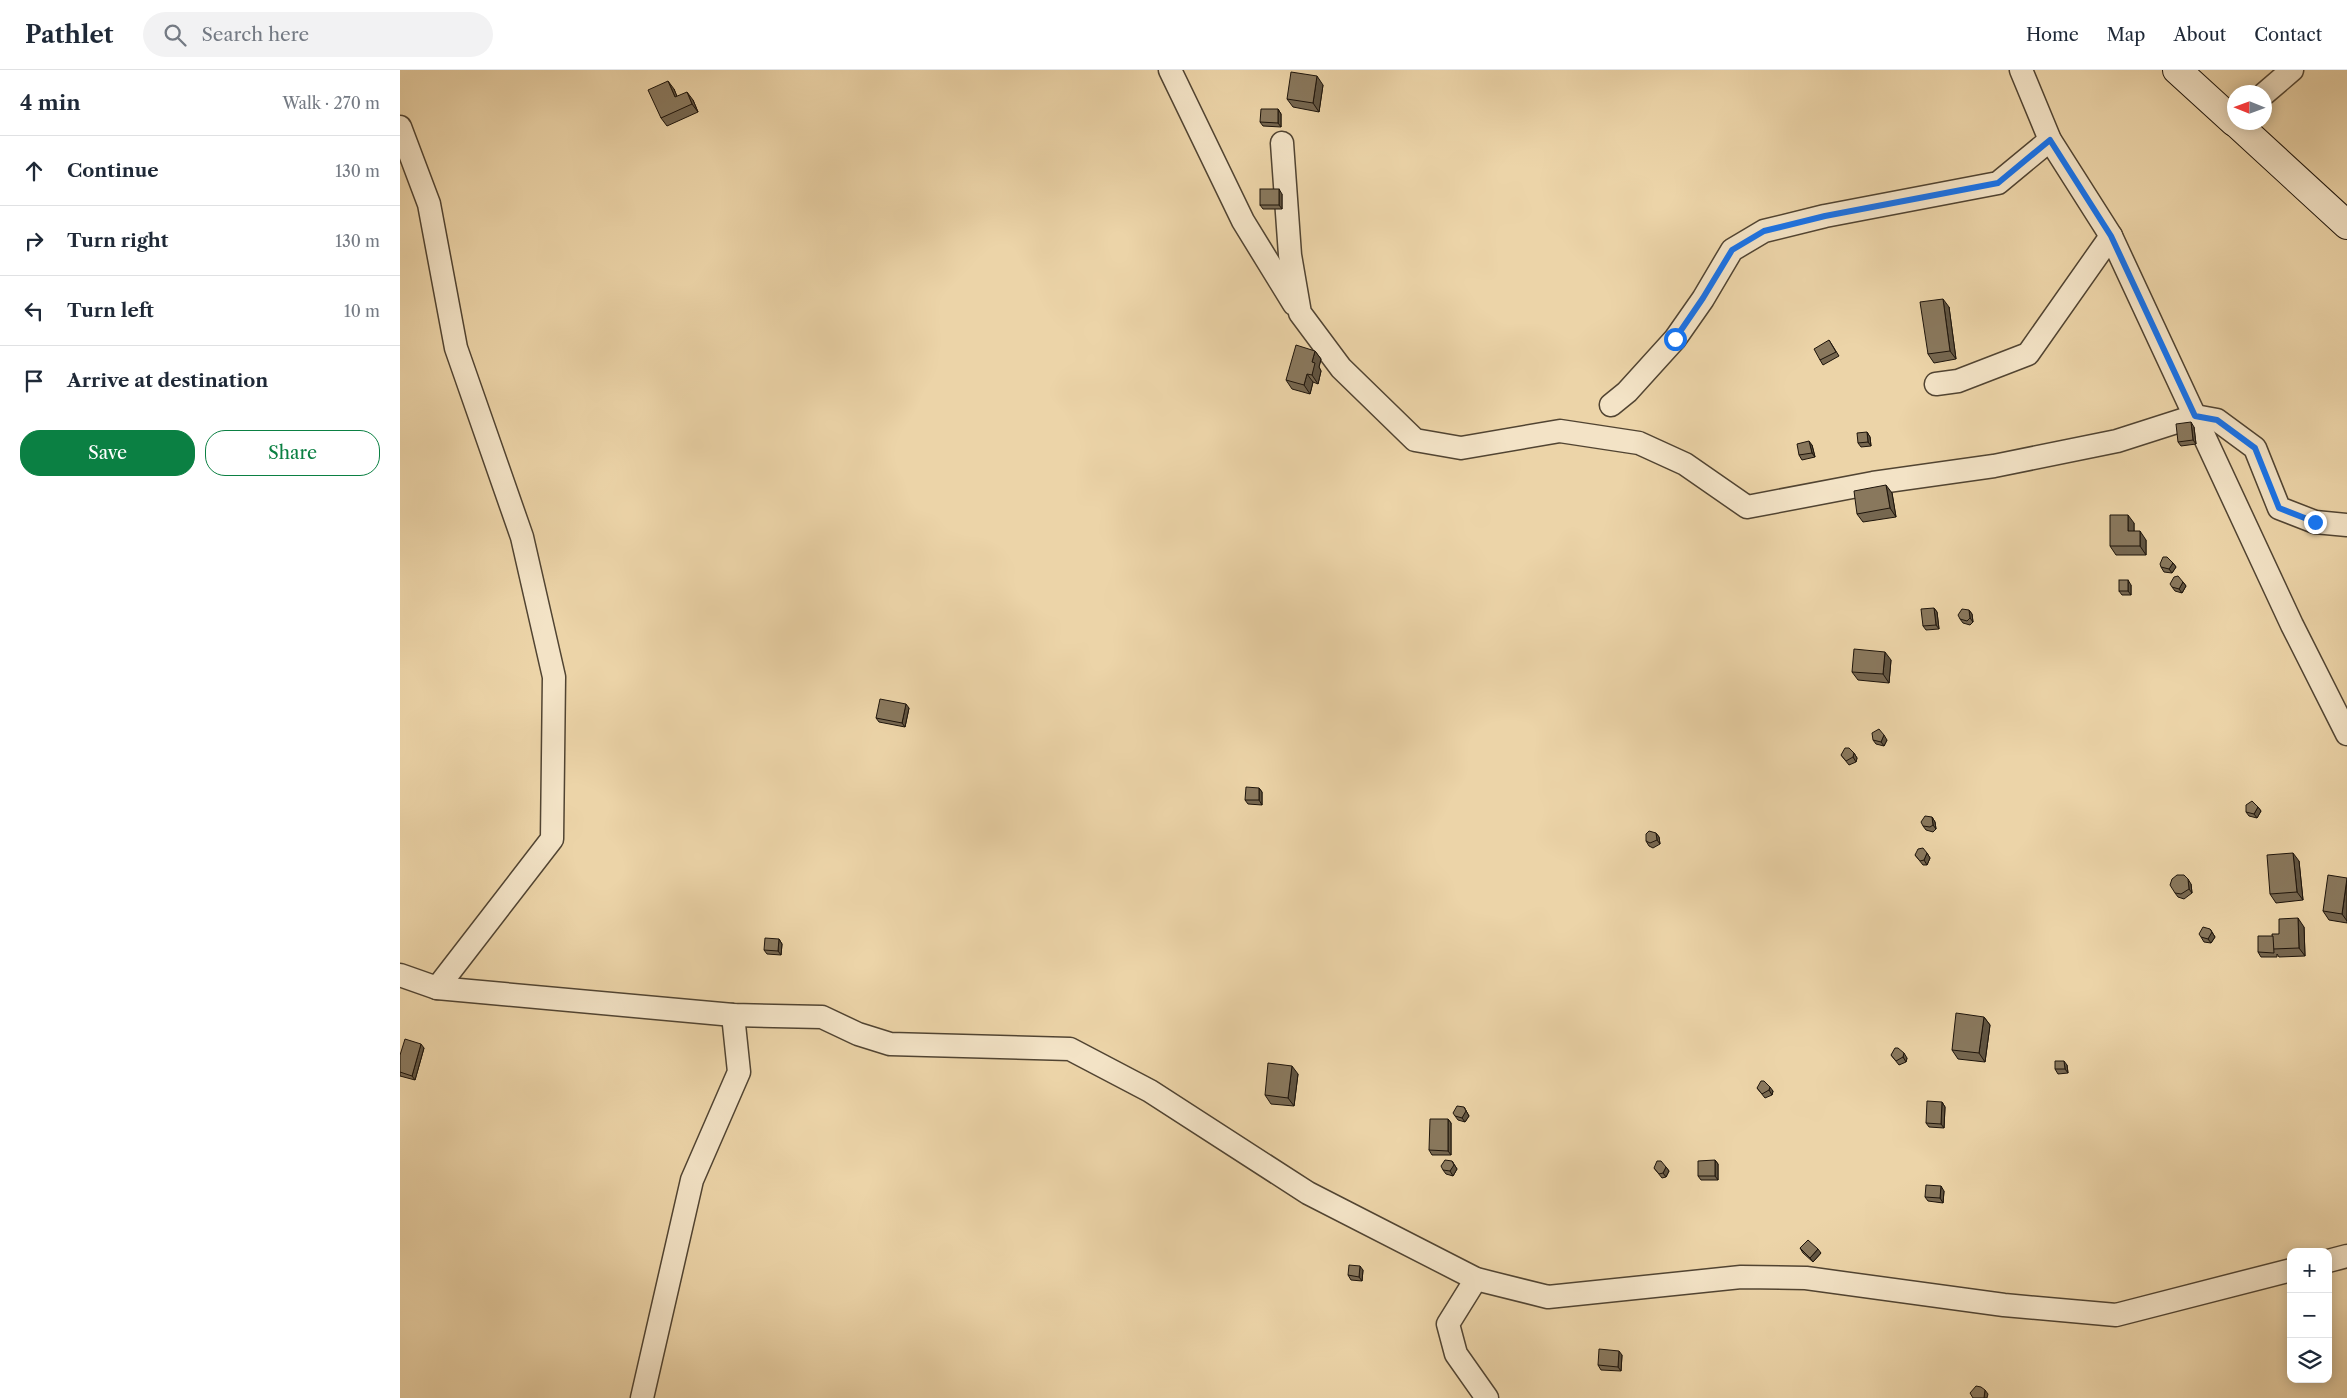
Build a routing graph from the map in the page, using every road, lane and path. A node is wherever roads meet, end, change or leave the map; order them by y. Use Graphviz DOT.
graph roads {
  1 [pos="1170,70"];
  2 [pos="2020,70"];
  3 [pos="2177,70"];
  4 [pos="2292,70"];
  5 [pos="2272,87"];
  6 [pos="2227,116"];
  7 [pos="400,127"];
  8 [pos="2243,130"];
  9 [pos="2050,140"];
  10 [pos="1282,143"];
  11 [pos="2347,225"];
  12 [pos="2111,236"];
  13 [pos="1300,313"];
  14 [pos="1936,384"];
  15 [pos="1611,404"];
  16 [pos="2195,416"];
  17 [pos="2347,525"];
  18 [pos="2347,734"];
  19 [pos="400,975"];
  20 [pos="437,988"];
  21 [pos="734,1015"];
  22 [pos="2347,1256"];
  23 [pos="2332,1259"];
  24 [pos="2287,1271"];
  25 [pos="1476,1279"];
  26 [pos="642,1398"];
  27 [pos="1487,1398"];
  1 -- 13 [label="street"];
  2 -- 9 [label="street"];
  3 -- 6 [label="main road"];
  4 -- 5 [label="street"];
  7 -- 20 [label="street"];
  8 -- 11 [label="main road"];
  9 -- 12 [label="street"];
  9 -- 15 [label="street"];
  10 -- 13 [label="street"];
  12 -- 14 [label="street"];
  12 -- 16 [label="street"];
  13 -- 16 [label="street"];
  16 -- 17 [label="street"];
  16 -- 18 [label="street"];
  19 -- 20 [label="street"];
  20 -- 21 [label="street"];
  21 -- 25 [label="street"];
  21 -- 26 [label="street"];
  22 -- 23 [label="street"];
  24 -- 25 [label="street"];
  25 -- 27 [label="street"];
}
